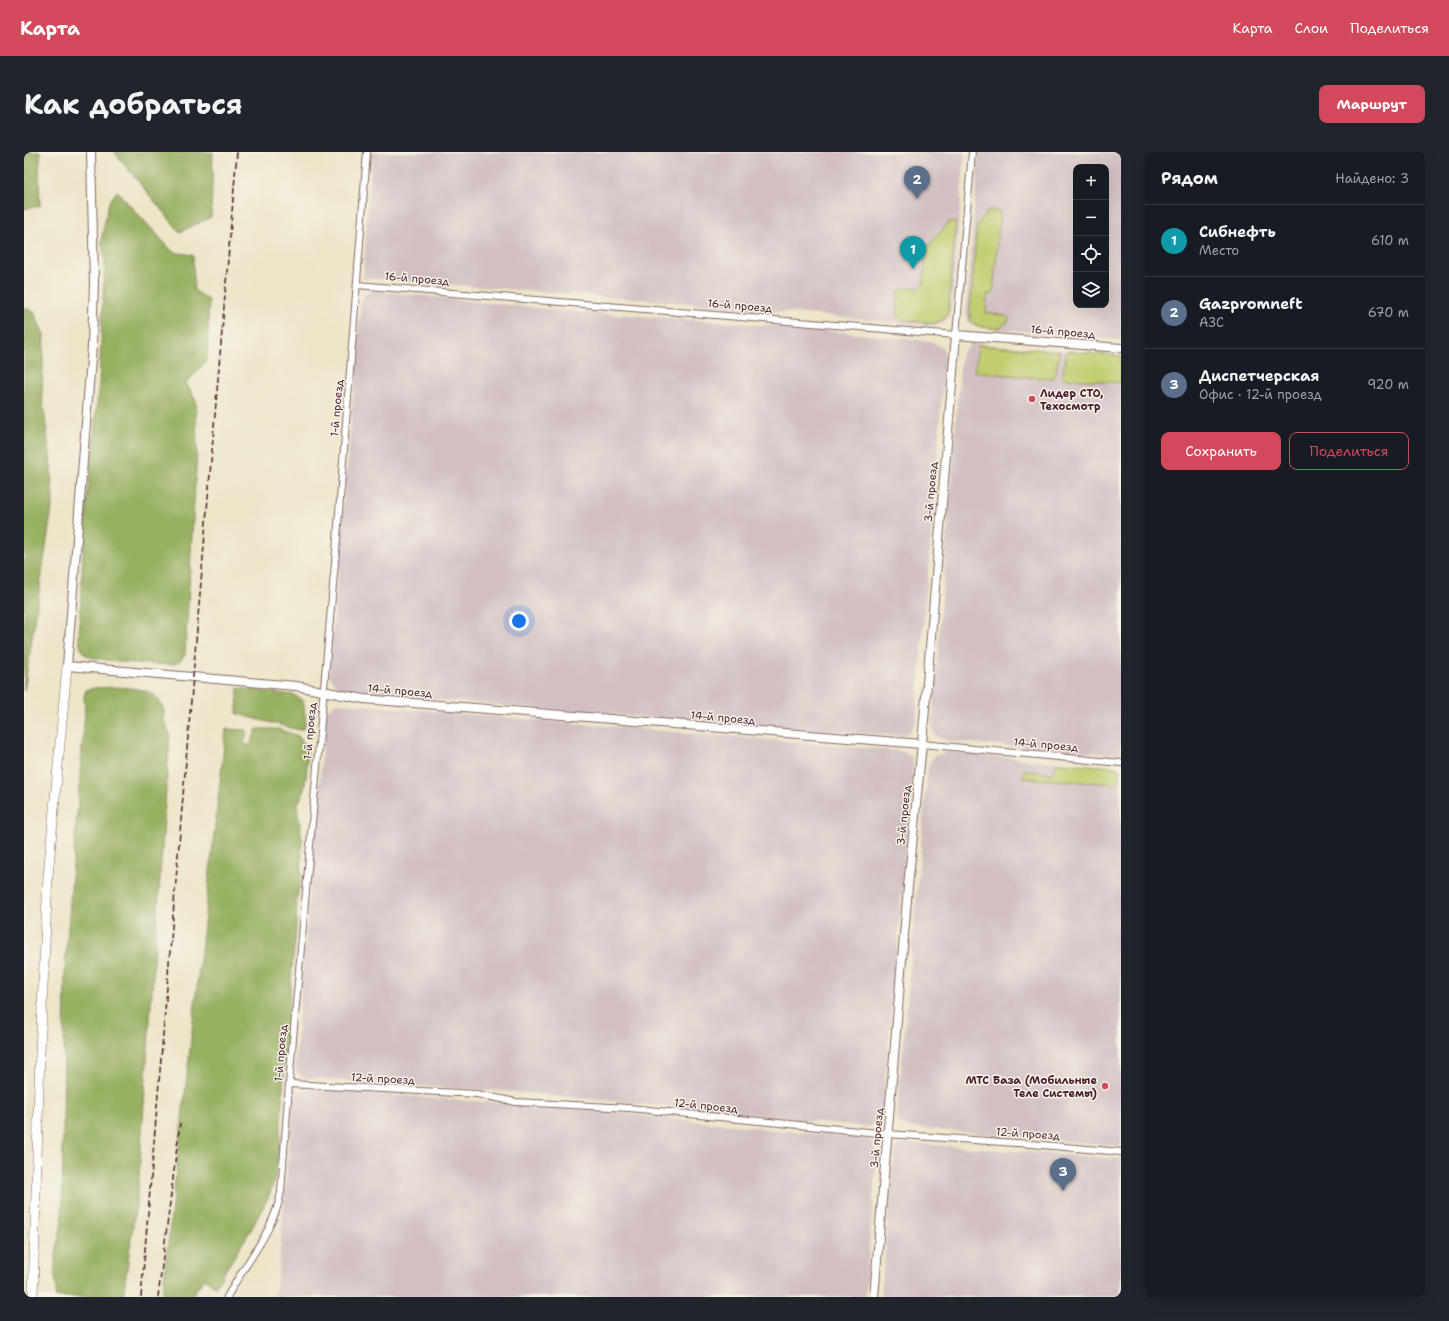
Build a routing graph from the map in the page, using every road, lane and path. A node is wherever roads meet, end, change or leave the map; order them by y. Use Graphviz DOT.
graph roads {
  1 [pos="91,152"];
  2 [pos="368,152"];
  3 [pos="972,152"];
  4 [pos="357,285"];
  5 [pos="956,335"];
  6 [pos="1121,348"];
  7 [pos="67,666"];
  8 [pos="324,691"];
  9 [pos="922,744"];
  10 [pos="1121,763"];
  11 [pos="289,1084"];
  12 [pos="888,1134"];
  13 [pos="1121,1152"];
  14 [pos="33,1297"];
  15 [pos="227,1297"];
  16 [pos="874,1297"];
  1 -- 7 [label="street"];
  2 -- 4 [label="street, 1-й проезд"];
  3 -- 5 [label="street"];
  4 -- 5 [label="street, 16-й проезд"];
  4 -- 8 [label="street, 1-й проезд"];
  5 -- 6 [label="street, 16-й проезд"];
  5 -- 9 [label="street, 3-й проезд"];
  7 -- 8 [label="street, 14-й проезд"];
  7 -- 14 [label="main road"];
  8 -- 9 [label="street, 14-й проезд"];
  8 -- 11 [label="street, 1-й проезд"];
  9 -- 10 [label="street, 14-й проезд"];
  9 -- 12 [label="street, 3-й проезд"];
  11 -- 12 [label="street, 12-й проезд"];
  11 -- 15 [label="street, 1-й проезд"];
  12 -- 13 [label="street, 12-й проезд"];
  12 -- 16 [label="street, 3-й проезд"];
}
